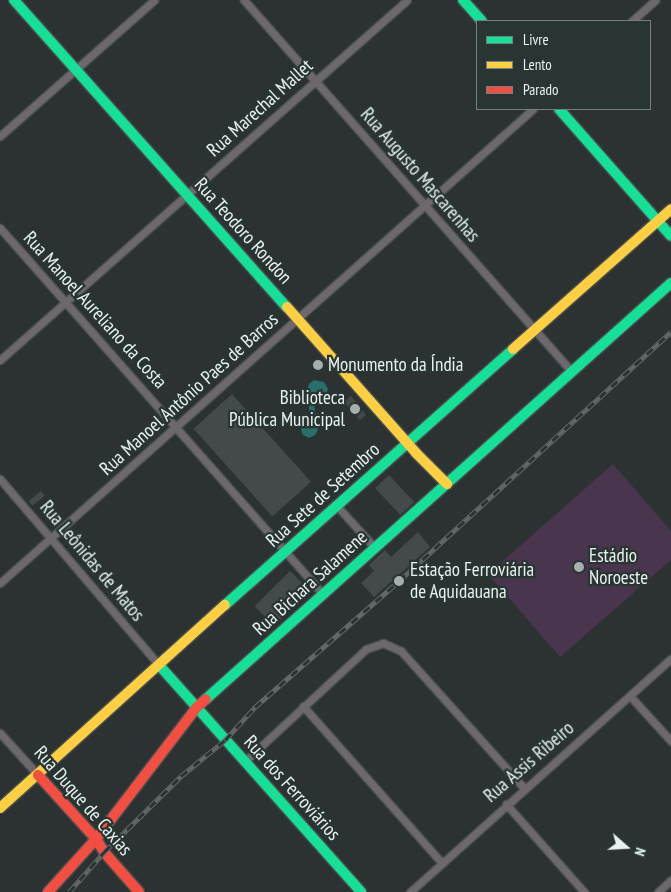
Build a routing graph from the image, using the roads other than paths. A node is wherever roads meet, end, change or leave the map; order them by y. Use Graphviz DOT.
graph roads {
  1 [pos="14,0"];
  2 [pos="154,0"];
  3 [pos="244,0"];
  4 [pos="407,0"];
  5 [pos="463,0"];
  6 [pos="655,0"];
  7 [pos="481,20"];
  8 [pos="633,20"];
  9 [pos="75,69"];
  10 [pos="316,81"];
  11 [pos="532,110"];
  12 [pos="560,110"];
  13 [pos="0,136"];
  14 [pos="187,194"];
  15 [pos="426,206"];
  16 [pos="671,209"];
  17 [pos="657,221"];
  18 [pos="0,228"];
  19 [pos="671,236"];
  20 [pos="671,283"];
  21 [pos="66,301"];
  22 [pos="298,319"];
  23 [pos="535,330"];
  24 [pos="0,360"];
  25 [pos="572,372"];
  26 [pos="177,427"];
  27 [pos="408,443"];
  28 [pos="0,479"];
  29 [pos="447,484"];
  30 [pos="336,505"];
  31 [pos="51,538"];
  32 [pos="375,548"];
  33 [pos="286,552"];
  34 [pos="0,583"];
  35 [pos="323,594"];
  36 [pos="671,659"];
  37 [pos="159,665"];
  38 [pos="630,696"];
  39 [pos="303,706"];
  40 [pos="196,708"];
  41 [pos="0,733"];
  42 [pos="671,741"];
  43 [pos="244,762"];
  44 [pos="38,775"];
  45 [pos="524,788"];
  46 [pos="506,804"];
  47 [pos="0,808"];
  48 [pos="96,839"];
  49 [pos="442,863"];
  50 [pos="671,880"];
  51 [pos="48,892"];
  52 [pos="139,892"];
  53 [pos="362,892"];
  54 [pos="410,892"];
  55 [pos="584,892"];
  56 [pos="658,892"];
  1 -- 9 [label="main road, Rua Teodoro Rondon"];
  2 -- 9 [label="street"];
  3 -- 10 [label="street, Rua Augusto Mascarenhas"];
  4 -- 10 [label="street, Rua Marechal Mallet"];
  5 -- 7 [label="main road"];
  6 -- 8 [label="street"];
  9 -- 13 [label="street"];
  9 -- 14 [label="main road, Rua Teodoro Rondon"];
  10 -- 14 [label="street, Rua Marechal Mallet"];
  10 -- 15 [label="street, Rua Augusto Mascarenhas"];
  11 -- 15 [label="street, Rua Manoel Antônio Paes de Barros"];
  12 -- 17 [label="main road"];
  14 -- 21 [label="street, Rua Marechal Mallet"];
  14 -- 22 [label="main road, Rua Teodoro Rondon"];
  15 -- 22 [label="street, Rua Manoel Antônio Paes de Barros"];
  15 -- 23 [label="street, Rua Augusto Mascarenhas"];
  16 -- 17 [label="main road, Rua Sete de Setembro"];
  17 -- 19 [label="main road"];
  17 -- 23 [label="main road, Rua Sete de Setembro"];
  18 -- 21 [label="street, Rua Manoel Aureliano da Costa"];
  20 -- 25 [label="main road, Rua Bichara Salamene"];
  21 -- 24 [label="street, Rua Marechal Mallet"];
  21 -- 26 [label="street, Rua Manoel Aureliano da Costa"];
  22 -- 26 [label="street, Rua Manoel Antônio Paes de Barros"];
  22 -- 27 [label="main road, Rua Teodoro Rondon"];
  23 -- 25 [label="street, Rua Augusto Mascarenhas"];
  23 -- 27 [label="main road, Rua Sete de Setembro"];
  25 -- 29 [label="main road, Rua Bichara Salamene"];
  26 -- 31 [label="street, Rua Manoel Antônio Paes de Barros"];
  26 -- 33 [label="street, Rua Manoel Aureliano da Costa"];
  27 -- 29 [label="main road, Rua Teodoro Rondon"];
  27 -- 30 [label="main road, Rua Sete de Setembro"];
  28 -- 31 [label="street, Rua Leônidas de Matos"];
  29 -- 32 [label="main road, Rua Bichara Salamene"];
  30 -- 32 [label="street"];
  30 -- 33 [label="main road, Rua Sete de Setembro"];
  31 -- 34 [label="street, Rua Manoel Antônio Paes de Barros"];
  31 -- 37 [label="street, Rua Leônidas de Matos"];
  32 -- 35 [label="main road, Rua Bichara Salamene"];
  33 -- 35 [label="street, Rua Manoel Aureliano da Costa"];
  33 -- 37 [label="main road, Rua Sete de Setembro"];
  35 -- 40 [label="main road, Rua Bichara Salamene"];
  36 -- 38 [label="street, Rua Assis Ribeiro"];
  37 -- 40 [label="main road"];
  37 -- 44 [label="main road, Rua Sete de Setembro"];
  38 -- 42 [label="street"];
  38 -- 45 [label="street, Rua Assis Ribeiro"];
  39 -- 43 [label="street"];
  39 -- 45 [label="street"];
  39 -- 49 [label="street"];
  40 -- 43 [label="main road, Rua dos Ferroviários"];
  40 -- 48 [label="main road, Rua Bichara Salamene"];
  41 -- 44 [label="street, Rua Duque de Caxias"];
  43 -- 53 [label="main road, Rua dos Ferroviários"];
  44 -- 47 [label="main road, Rua Sete de Setembro"];
  44 -- 48 [label="main road, Rua Duque de Caxias"];
  45 -- 46 [label="street, Rua Assis Ribeiro"];
  46 -- 49 [label="street, Rua Assis Ribeiro"];
  46 -- 55 [label="street"];
  48 -- 51 [label="main road, Rua Bichara Salamene"];
  48 -- 52 [label="main road, Rua Duque de Caxias"];
  49 -- 54 [label="street, Rua Assis Ribeiro"];
  50 -- 56 [label="street"];
}
